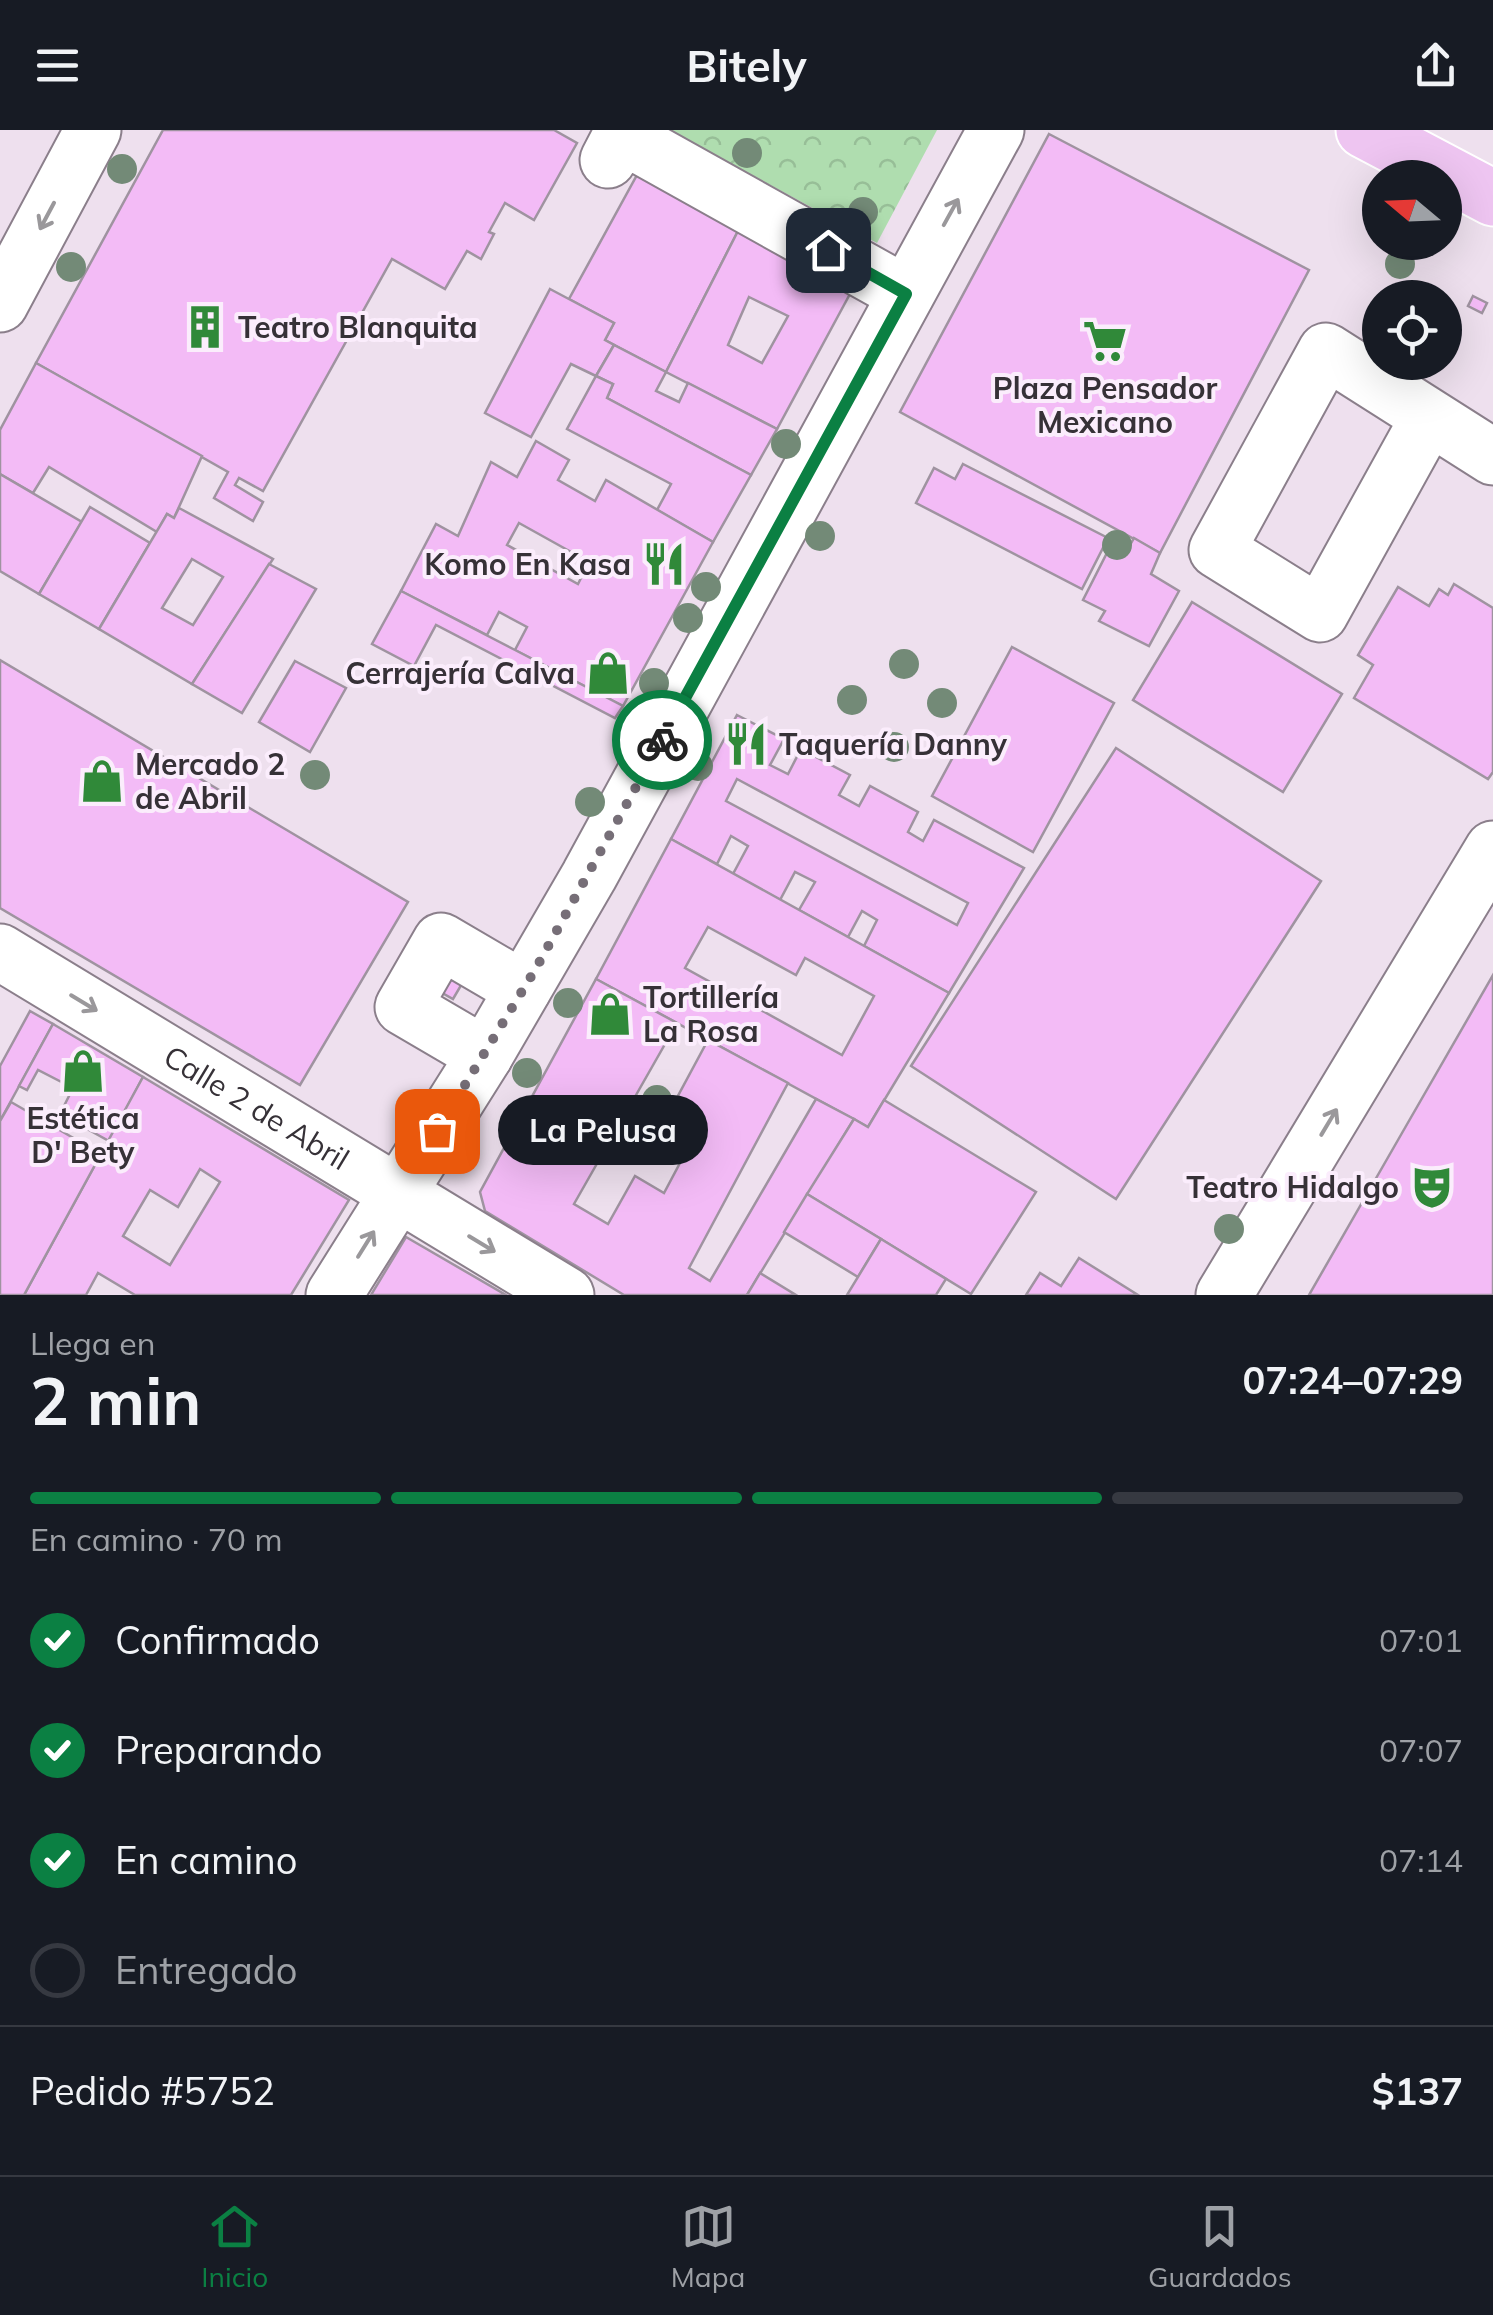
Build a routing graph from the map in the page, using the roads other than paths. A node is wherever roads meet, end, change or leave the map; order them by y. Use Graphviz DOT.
graph roads {
  1 [pos="93,130"];
  2 [pos="996,130"];
  3 [pos="1364,130"];
  4 [pos="614,148"];
  5 [pos="1493,198"];
  6 [pos="906,294"];
  7 [pos="0,304"];
  8 [pos="1430,417"];
  9 [pos="1493,456"];
  10 [pos="1493,849"];
  11 [pos="13,974"];
  12 [pos="523,989"];
  13 [pos="485,1055"];
  14 [pos="398,1194"];
  15 [pos="334,1295"];
  16 [pos="566,1295"];
  17 [pos="1224,1295"];
  1 -- 7 [label="street, one-way"];
  6 -- 2 [label="street, one-way"];
  3 -- 5 [label="main road"];
  4 -- 6 [label="street"];
  6 -- 12 [label="street"];
  8 -- 8 [label="street"];
  8 -- 9 [label="street"];
  17 -- 10 [label="street, one-way"];
  11 -- 14 [label="street, Calle 2 de Abril, one-way"];
  12 -- 13 [label="street"];
  12 -- 13 [label="street"];
  13 -- 14 [label="street"];
  15 -- 14 [label="street, one-way"];
  14 -- 16 [label="street, Calle 2 de Abril, one-way"];
}
